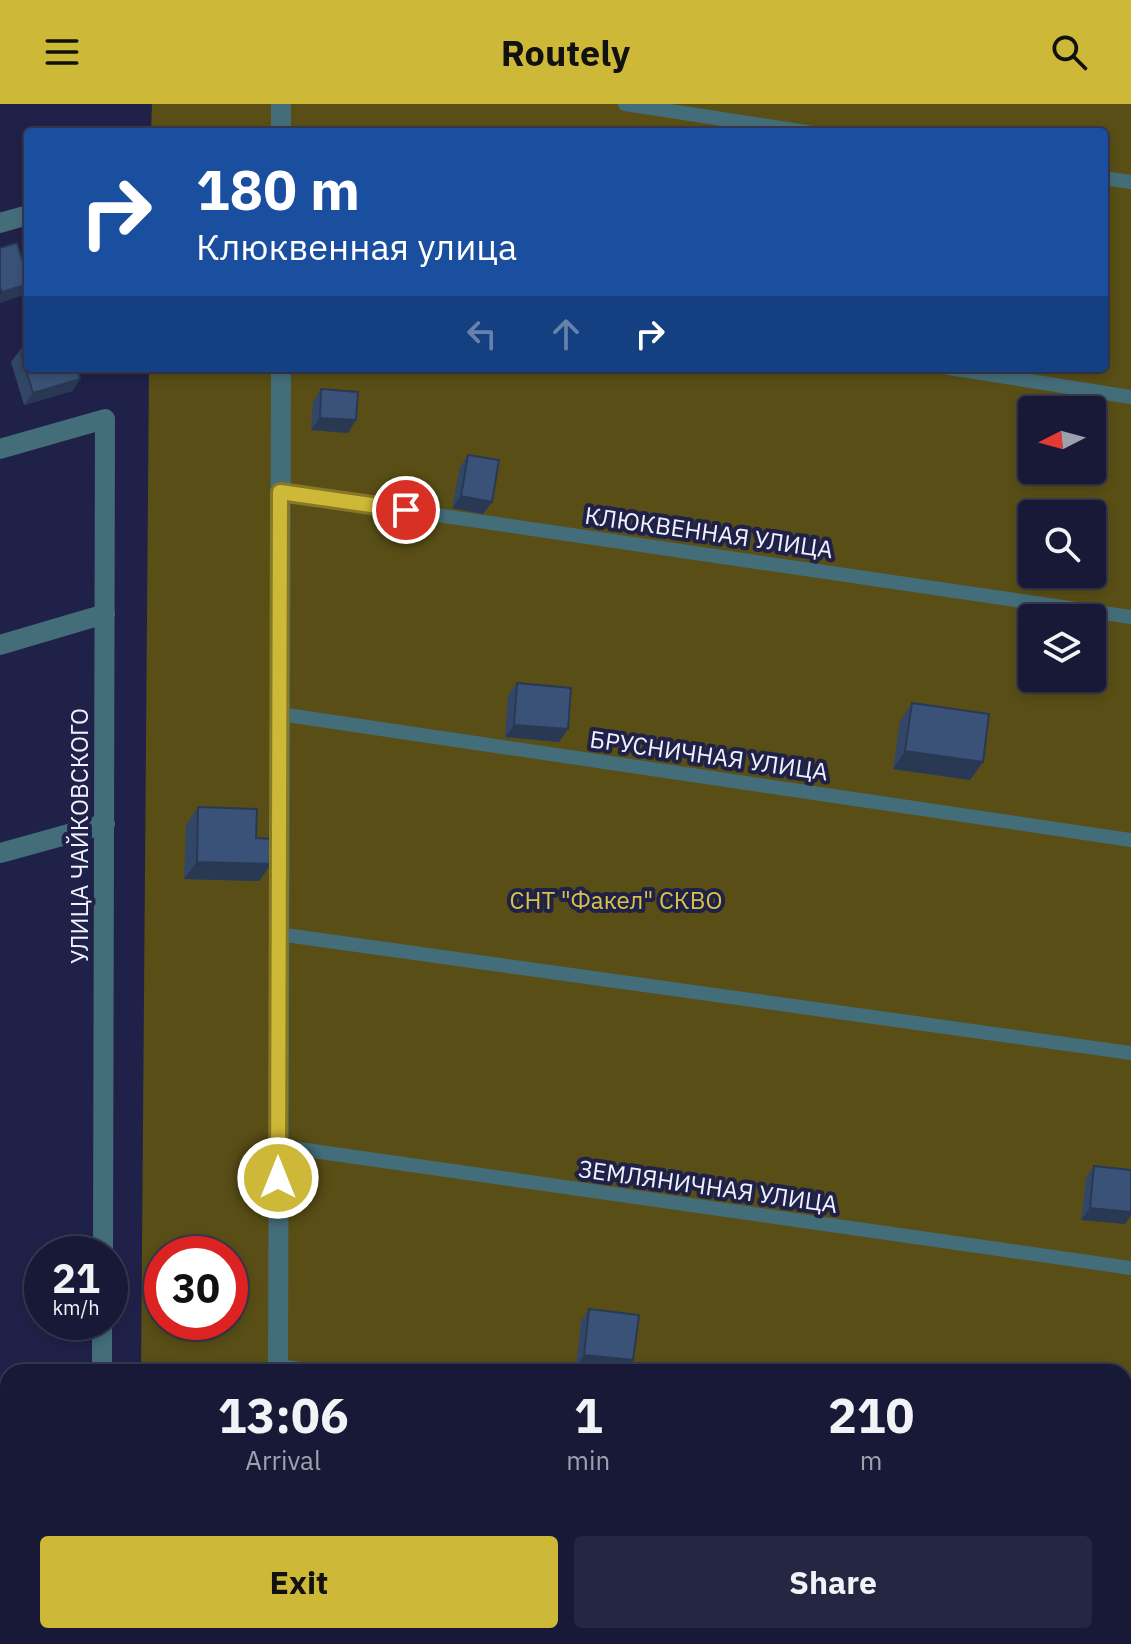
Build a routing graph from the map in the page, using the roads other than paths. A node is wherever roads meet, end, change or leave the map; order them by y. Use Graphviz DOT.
graph roads {
  1 [pos="281,104"];
  2 [pos="625,104"];
  3 [pos="281,128"];
  4 [pos="781,128"];
  5 [pos="1108,179"];
  6 [pos="1131,182"];
  7 [pos="24,216"];
  8 [pos="0,223"];
  9 [pos="281,372"];
  10 [pos="974,372"];
  11 [pos="1131,397"];
  12 [pos="0,449"];
  13 [pos="280,492"];
  14 [pos="105,614"];
  15 [pos="1131,617"];
  16 [pos="0,645"];
  17 [pos="280,714"];
  18 [pos="105,824"];
  19 [pos="1131,840"];
  20 [pos="0,853"];
  21 [pos="278,934"];
  22 [pos="1131,1053"];
  23 [pos="278,1146"];
  24 [pos="103,1236"];
  25 [pos="1131,1268"];
  26 [pos="102,1340"];
  27 [pos="102,1364"];
  28 [pos="278,1364"];
  1 -- 3 [label="street"];
  2 -- 4 [label="lane"];
  5 -- 6 [label="lane"];
  7 -- 8 [label="street"];
  9 -- 13 [label="street"];
  10 -- 11 [label="lane"];
  12 -- 14 [label="street, УЛИЦА ЧАЙКОВСКОГО"];
  13 -- 15 [label="lane, КЛЮКВЕННАЯ УЛИЦА"];
  13 -- 17 [label="street"];
  14 -- 16 [label="street"];
  14 -- 18 [label="street, УЛИЦА ЧАЙКОВСКОГО"];
  17 -- 19 [label="lane, БРУСНИЧНАЯ УЛИЦА"];
  17 -- 21 [label="street"];
  18 -- 20 [label="street"];
  18 -- 24 [label="street, УЛИЦА ЧАЙКОВСКОГО"];
  21 -- 22 [label="lane"];
  21 -- 23 [label="street"];
  23 -- 25 [label="lane, ЗЕМЛЯНИЧНАЯ УЛИЦА"];
  23 -- 28 [label="street"];
  26 -- 27 [label="street"];
}
